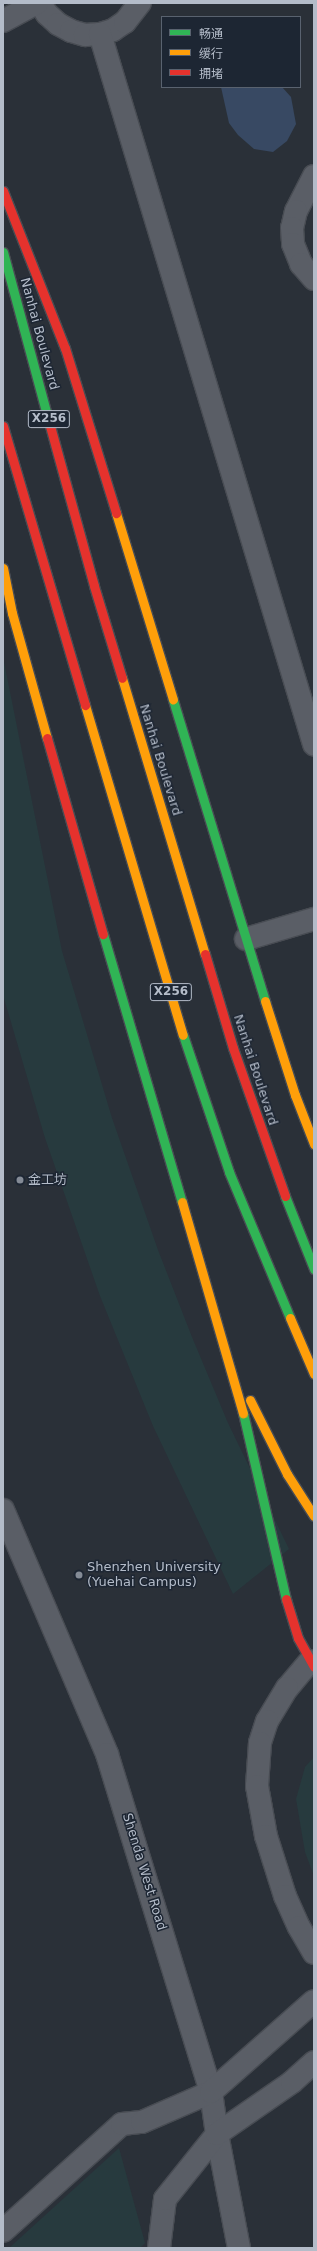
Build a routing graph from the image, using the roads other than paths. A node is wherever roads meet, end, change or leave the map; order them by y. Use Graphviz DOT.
graph roads {
  1 [pos="37,3"];
  2 [pos="40,3"];
  3 [pos="140,3"];
  4 [pos="3,21"];
  5 [pos="100,34"];
  6 [pos="314,176"];
  7 [pos="3,191"];
  8 [pos="3,252"];
  9 [pos="314,279"];
  10 [pos="3,426"];
  11 [pos="3,568"];
  12 [pos="314,744"];
  13 [pos="314,919"];
  14 [pos="246,939"];
  15 [pos="314,1144"];
  16 [pos="314,1269"];
  17 [pos="221,1335"];
  18 [pos="314,1374"];
  19 [pos="306,1505"];
  20 [pos="3,1510"];
  21 [pos="314,1511"];
  22 [pos="314,1516"];
  23 [pos="313,1662"];
  24 [pos="314,1953"];
  25 [pos="314,2001"];
  26 [pos="314,2062"];
  27 [pos="211,2092"];
  28 [pos="217,2134"];
  29 [pos="3,2231"];
  30 [pos="159,2248"];
  31 [pos="239,2248"];
  1 -- 4 [label="street"];
  2 -- 5 [label="street"];
  3 -- 5 [label="street"];
  5 -- 12 [label="street"];
  6 -- 9 [label="street"];
  7 -- 14 [label="main road"];
  8 -- 16 [label="main road, Nanhai Boulevard / X256"];
  10 -- 18 [label="main road, X256"];
  11 -- 17 [label="main road"];
  13 -- 14 [label="street"];
  14 -- 15 [label="main road"];
  17 -- 19 [label="main road"];
  17 -- 23 [label="main road"];
  19 -- 21 [label="main road"];
  19 -- 22 [label="main road"];
  20 -- 27 [label="street, Shenda West Road"];
  23 -- 24 [label="street"];
  25 -- 27 [label="street"];
  26 -- 28 [label="street"];
  27 -- 28 [label="street, Shenda West Road"];
  27 -- 29 [label="street"];
  28 -- 30 [label="street"];
  28 -- 31 [label="street, Shenda West Road"];
}
